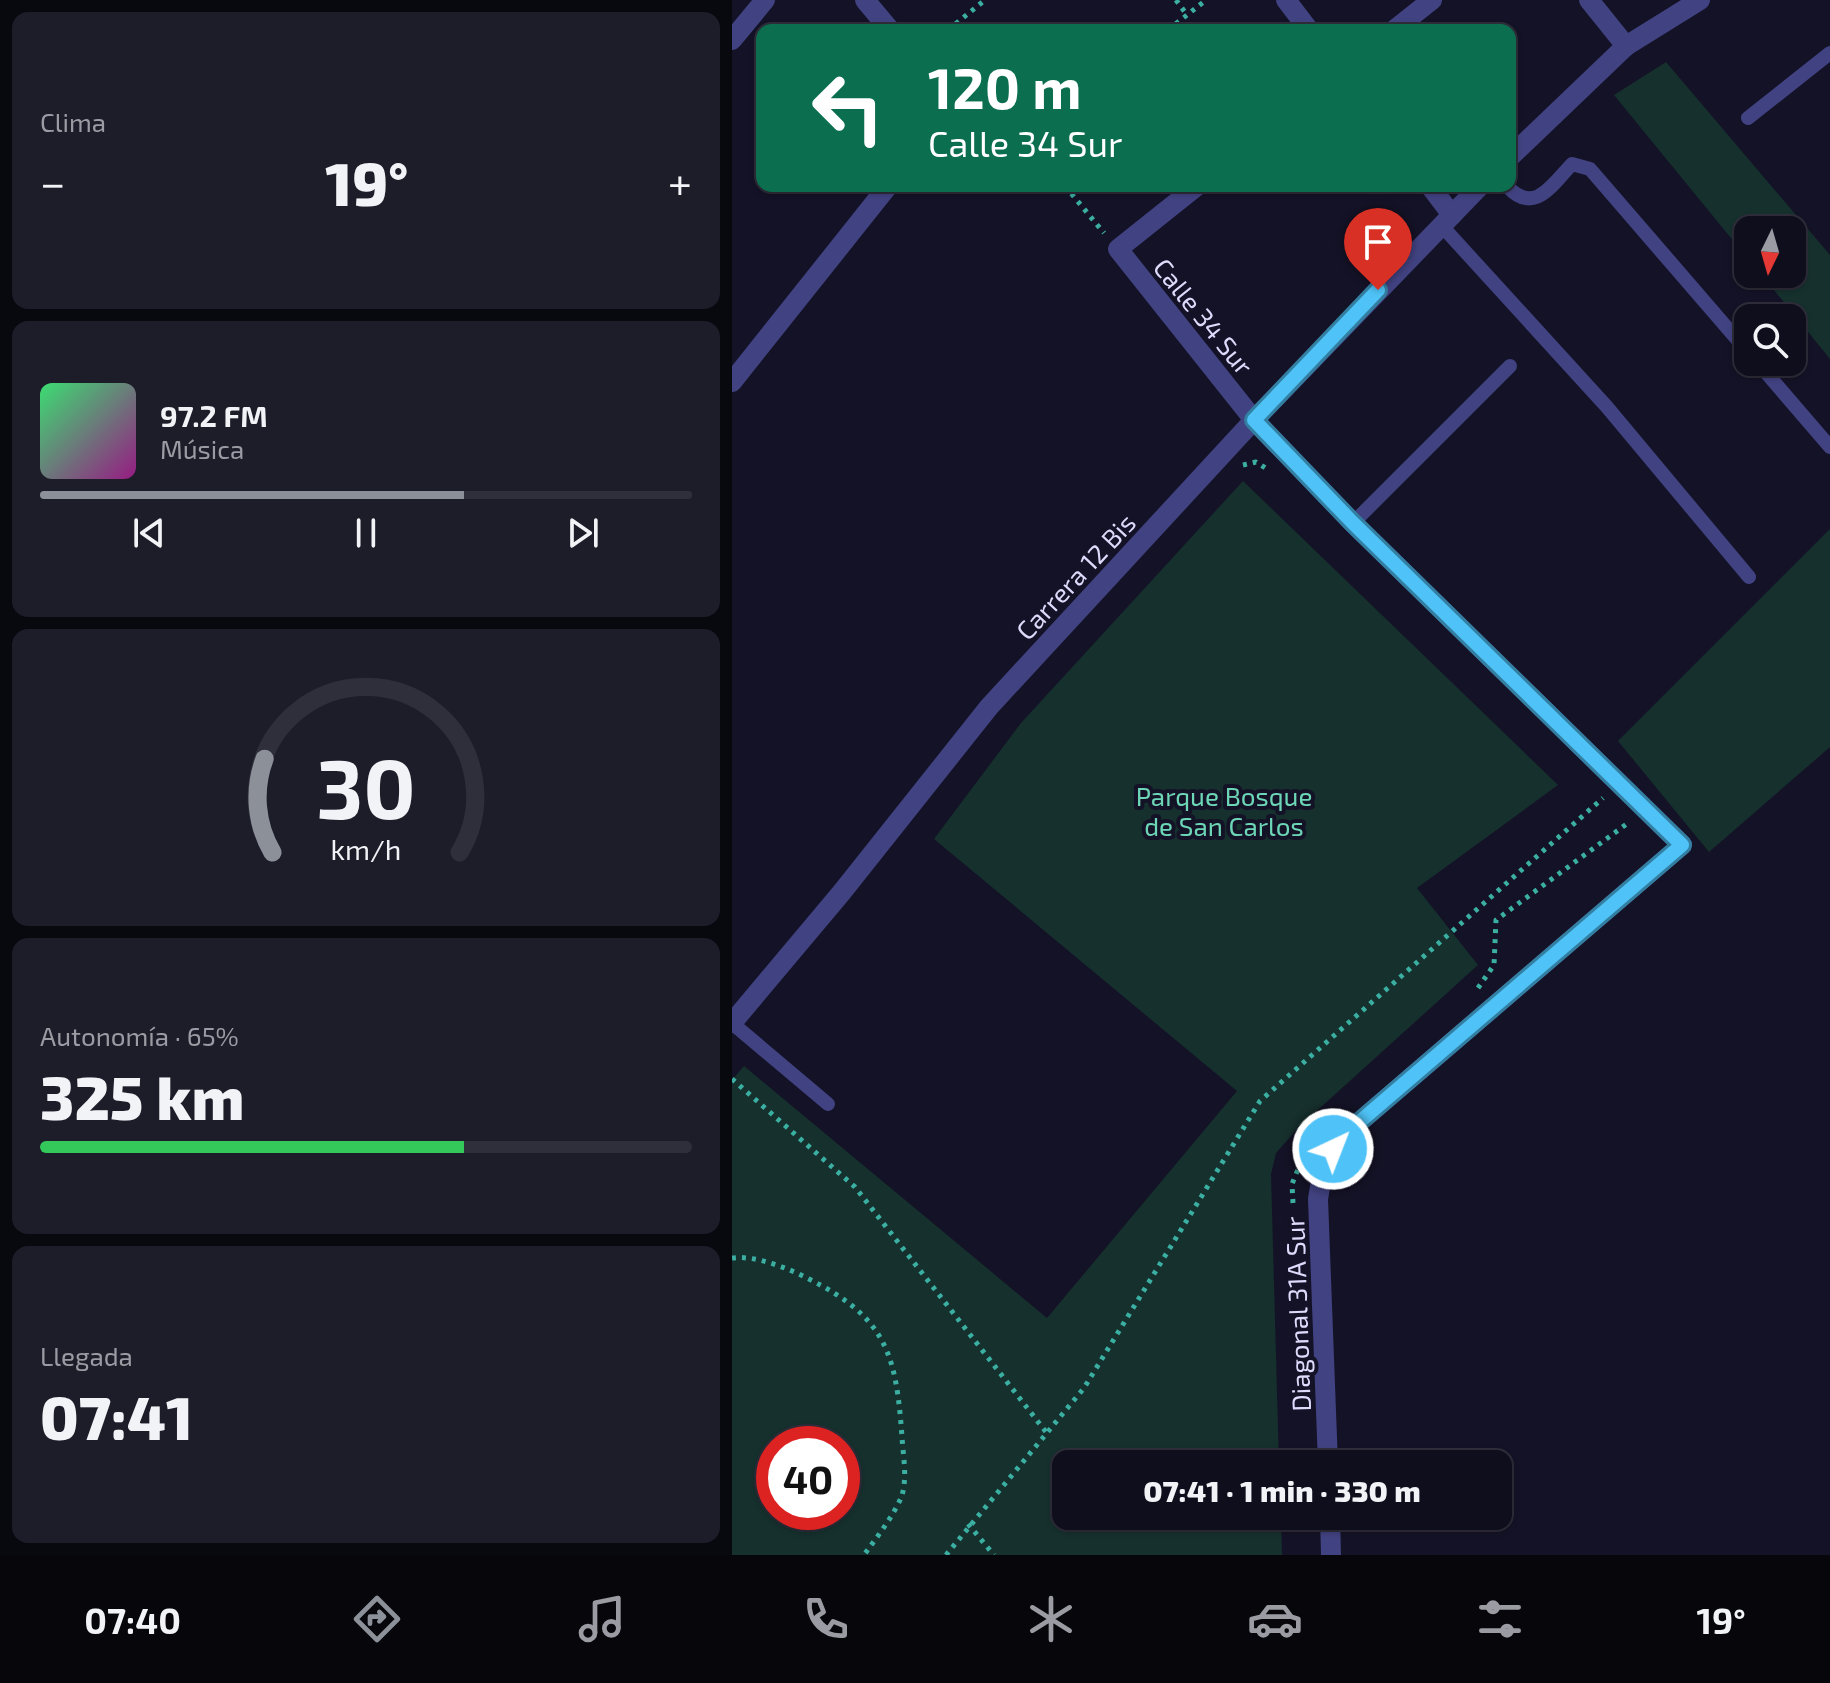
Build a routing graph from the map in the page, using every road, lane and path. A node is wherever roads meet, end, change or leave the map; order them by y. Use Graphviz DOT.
graph roads {
  1 [pos="765,0"];
  2 [pos="865,0"];
  3 [pos="985,0"];
  4 [pos="1176,0"];
  5 [pos="1206,0"];
  6 [pos="1286,0"];
  7 [pos="1432,0"];
  8 [pos="1589,0"];
  9 [pos="1700,0"];
  10 [pos="1187,15"];
  11 [pos="885,24"];
  12 [pos="955,24"];
  13 [pos="1176,24"];
  14 [pos="1304,24"];
  15 [pos="1402,24"];
  16 [pos="732,40"];
  17 [pos="1626,46"];
  18 [pos="1830,53"];
  19 [pos="1748,118"];
  20 [pos="1516,151"];
  21 [pos="883,192"];
  22 [pos="1070,192"];
  23 [pos="1189,192"];
  24 [pos="1433,192"];
  25 [pos="1474,192"];
  26 [pos="1512,192"];
  27 [pos="1446,220"];
  28 [pos="1118,249"];
  29 [pos="1734,336"];
  30 [pos="1510,366"];
  31 [pos="1769,376"];
  32 [pos="732,382"];
  33 [pos="1254,420"];
  34 [pos="1830,447"];
  35 [pos="1241,466"];
  36 [pos="1273,473"];
  37 [pos="1353,523"];
  38 [pos="1749,577"];
  39 [pos="1619,784"];
  40 [pos="1596,792"];
  41 [pos="1607,803"];
  42 [pos="1618,814"];
  43 [pos="1467,997"];
  44 [pos="732,1023"];
  45 [pos="732,1079"];
  46 [pos="828,1104"];
  47 [pos="1301,1163"];
  48 [pos="1324,1163"];
  49 [pos="1293,1215"];
  50 [pos="732,1258"];
  51 [pos="1046,1432"];
  52 [pos="1327,1450"];
  53 [pos="968,1524"];
  54 [pos="1330,1530"];
  55 [pos="864,1555"];
  56 [pos="946,1555"];
  57 [pos="994,1555"];
  58 [pos="1331,1555"];
  1 -- 16 [label="street"];
  2 -- 11 [label="street"];
  3 -- 12 [label="path"];
  4 -- 10 [label="path"];
  5 -- 10 [label="path"];
  6 -- 14 [label="street"];
  7 -- 15 [label="street"];
  8 -- 17 [label="street"];
  9 -- 17 [label="street"];
  10 -- 13 [label="path"];
  17 -- 20 [label="street"];
  18 -- 19 [label="lane"];
  21 -- 32 [label="street"];
  22 -- 28 [label="path, Calle 34 Sur"];
  23 -- 28 [label="street"];
  24 -- 27 [label="street"];
  25 -- 27 [label="street, Carrera 12 Bis"];
  26 -- 29 [label="lane"];
  27 -- 33 [label="street, Carrera 12 Bis"];
  27 -- 38 [label="lane"];
  28 -- 33 [label="street, Calle 34 Sur"];
  30 -- 37 [label="lane"];
  31 -- 34 [label="lane"];
  33 -- 37 [label="street, Calle 34 Sur"];
  33 -- 44 [label="street, Carrera 12 Bis"];
  35 -- 36 [label="path"];
  37 -- 39 [label="street, Calle 34 Sur"];
  39 -- 48 [label="street, Calle 34 Sur"];
  39 -- 51 [label="path"];
  40 -- 41 [label="path"];
  42 -- 43 [label="path"];
  44 -- 46 [label="lane"];
  45 -- 51 [label="path"];
  47 -- 49 [label="path"];
  48 -- 52 [label="street, Diagonal 31A Sur"];
  50 -- 55 [label="path"];
  51 -- 53 [label="path"];
  53 -- 56 [label="path"];
  53 -- 57 [label="path"];
  54 -- 58 [label="street"];
}
